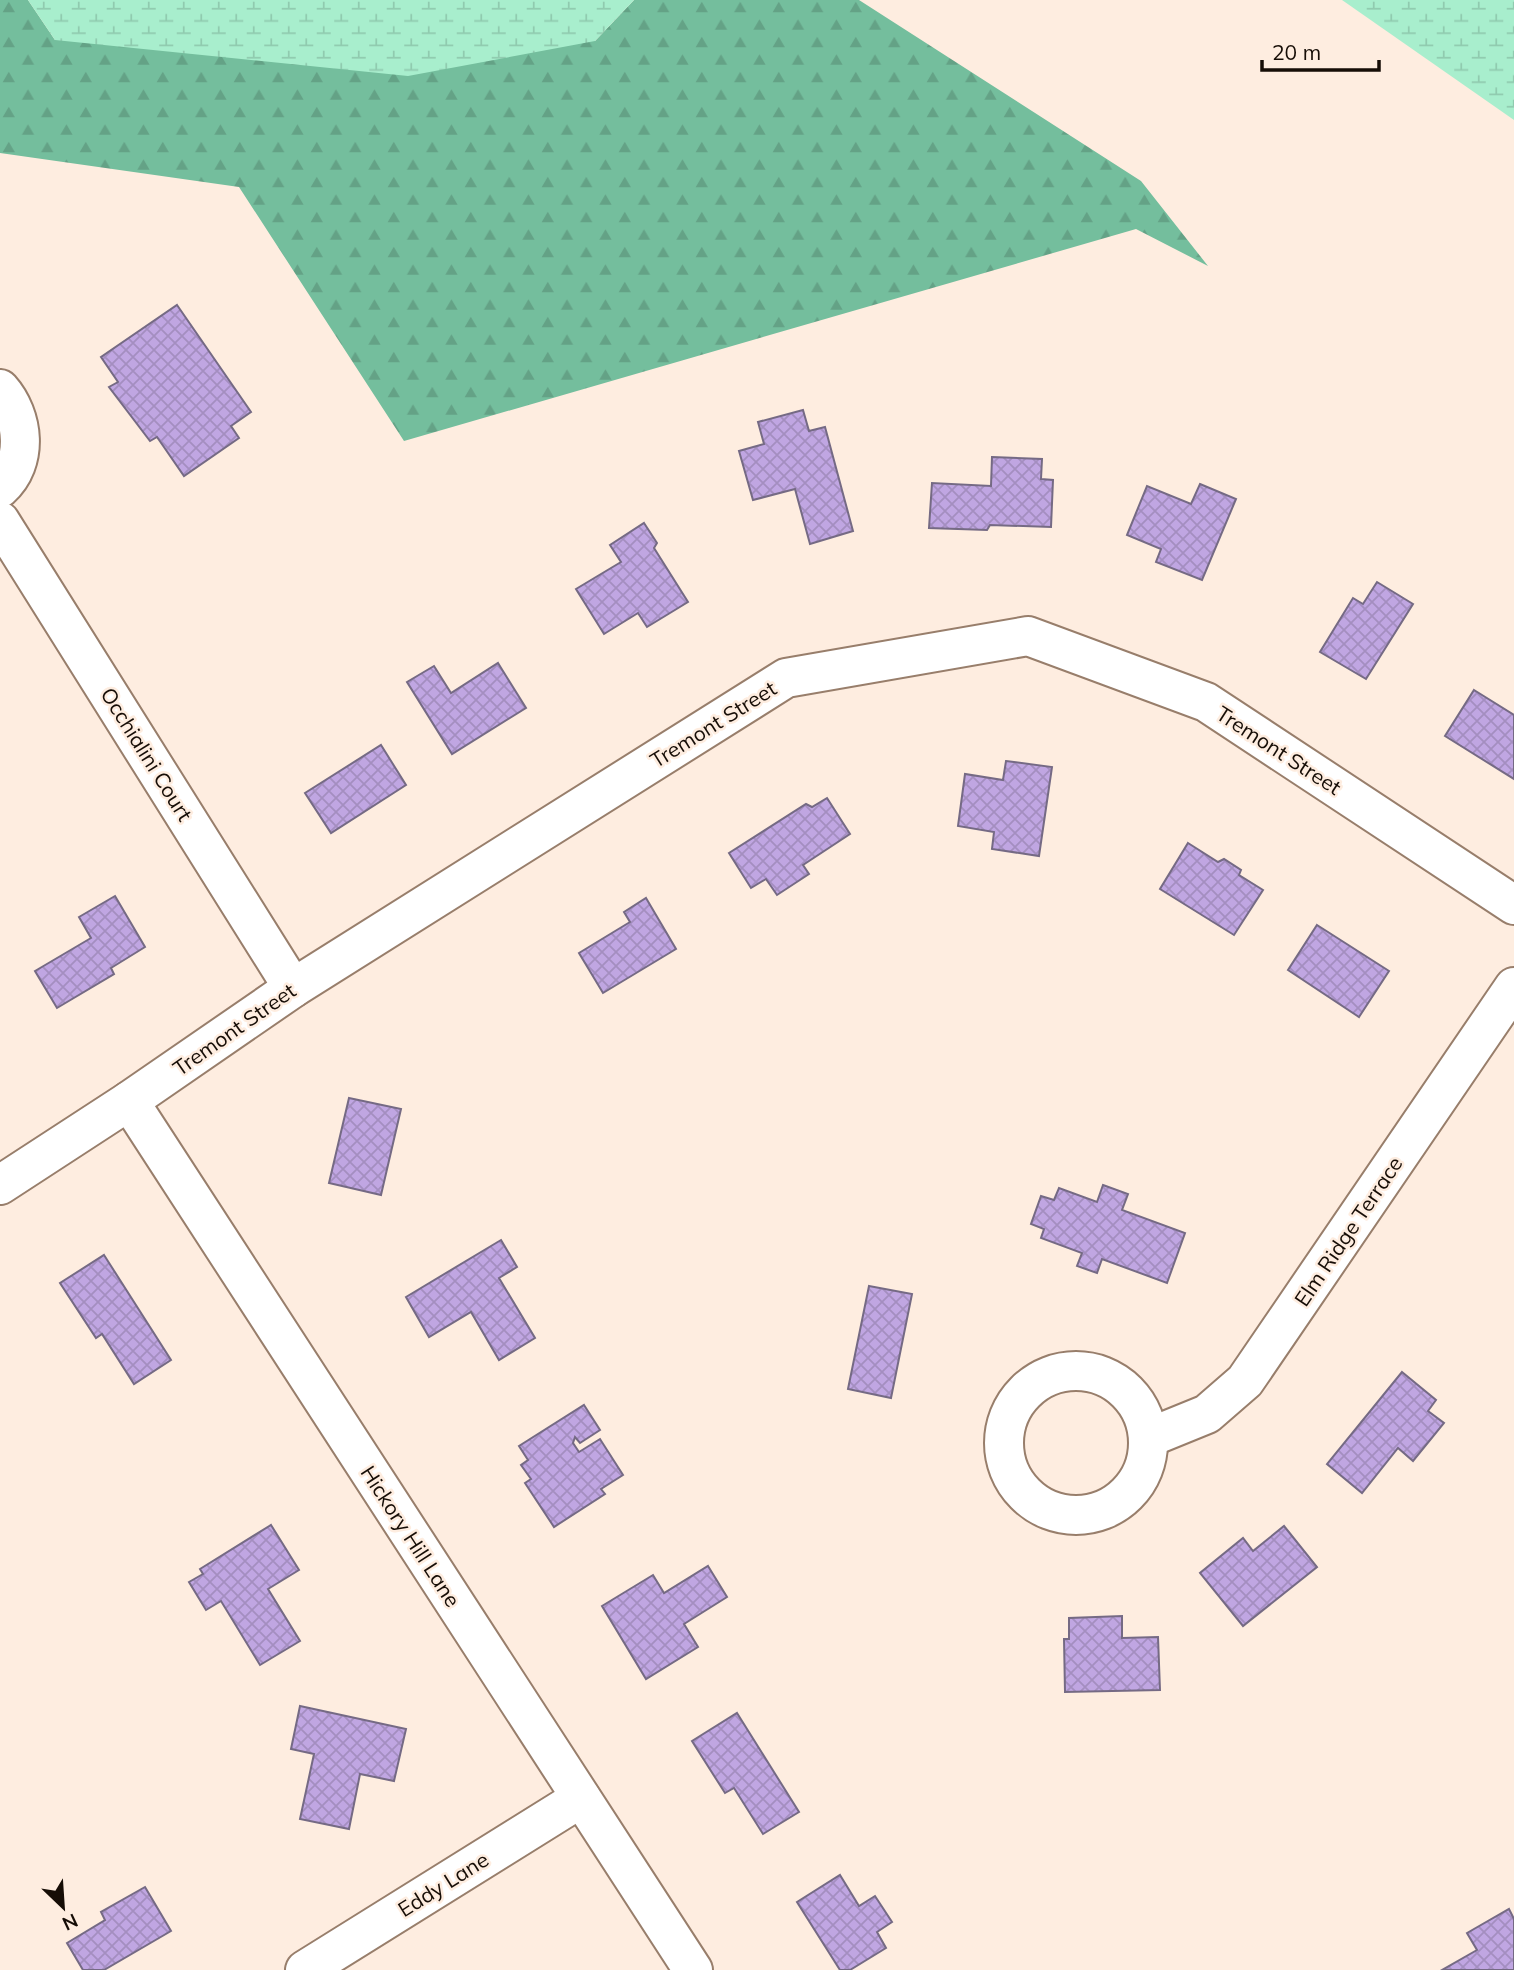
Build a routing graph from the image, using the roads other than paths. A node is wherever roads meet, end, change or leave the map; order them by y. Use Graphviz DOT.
graph roads {
  1 [pos="0,389"];
  2 [pos="0,488"];
  3 [pos="0,521"];
  4 [pos="1514,905"];
  5 [pos="1514,987"];
  6 [pos="293,988"];
  7 [pos="129,1101"];
  8 [pos="0,1185"];
  9 [pos="1148,1438"];
  10 [pos="581,1798"];
  11 [pos="305,1970"];
  12 [pos="693,1970"];
  1 -- 2 [label="street"];
  3 -- 6 [label="street, Occhialini Court"];
  4 -- 6 [label="street, Tremont Street"];
  5 -- 9 [label="street, Elm Ridge Terrace"];
  6 -- 7 [label="street, Tremont Street"];
  7 -- 8 [label="street, Tremont Street"];
  7 -- 10 [label="street, Hickory Hill Lane"];
  10 -- 11 [label="street, Eddy Lane"];
  10 -- 12 [label="street, Hickory Hill Lane"];
}
